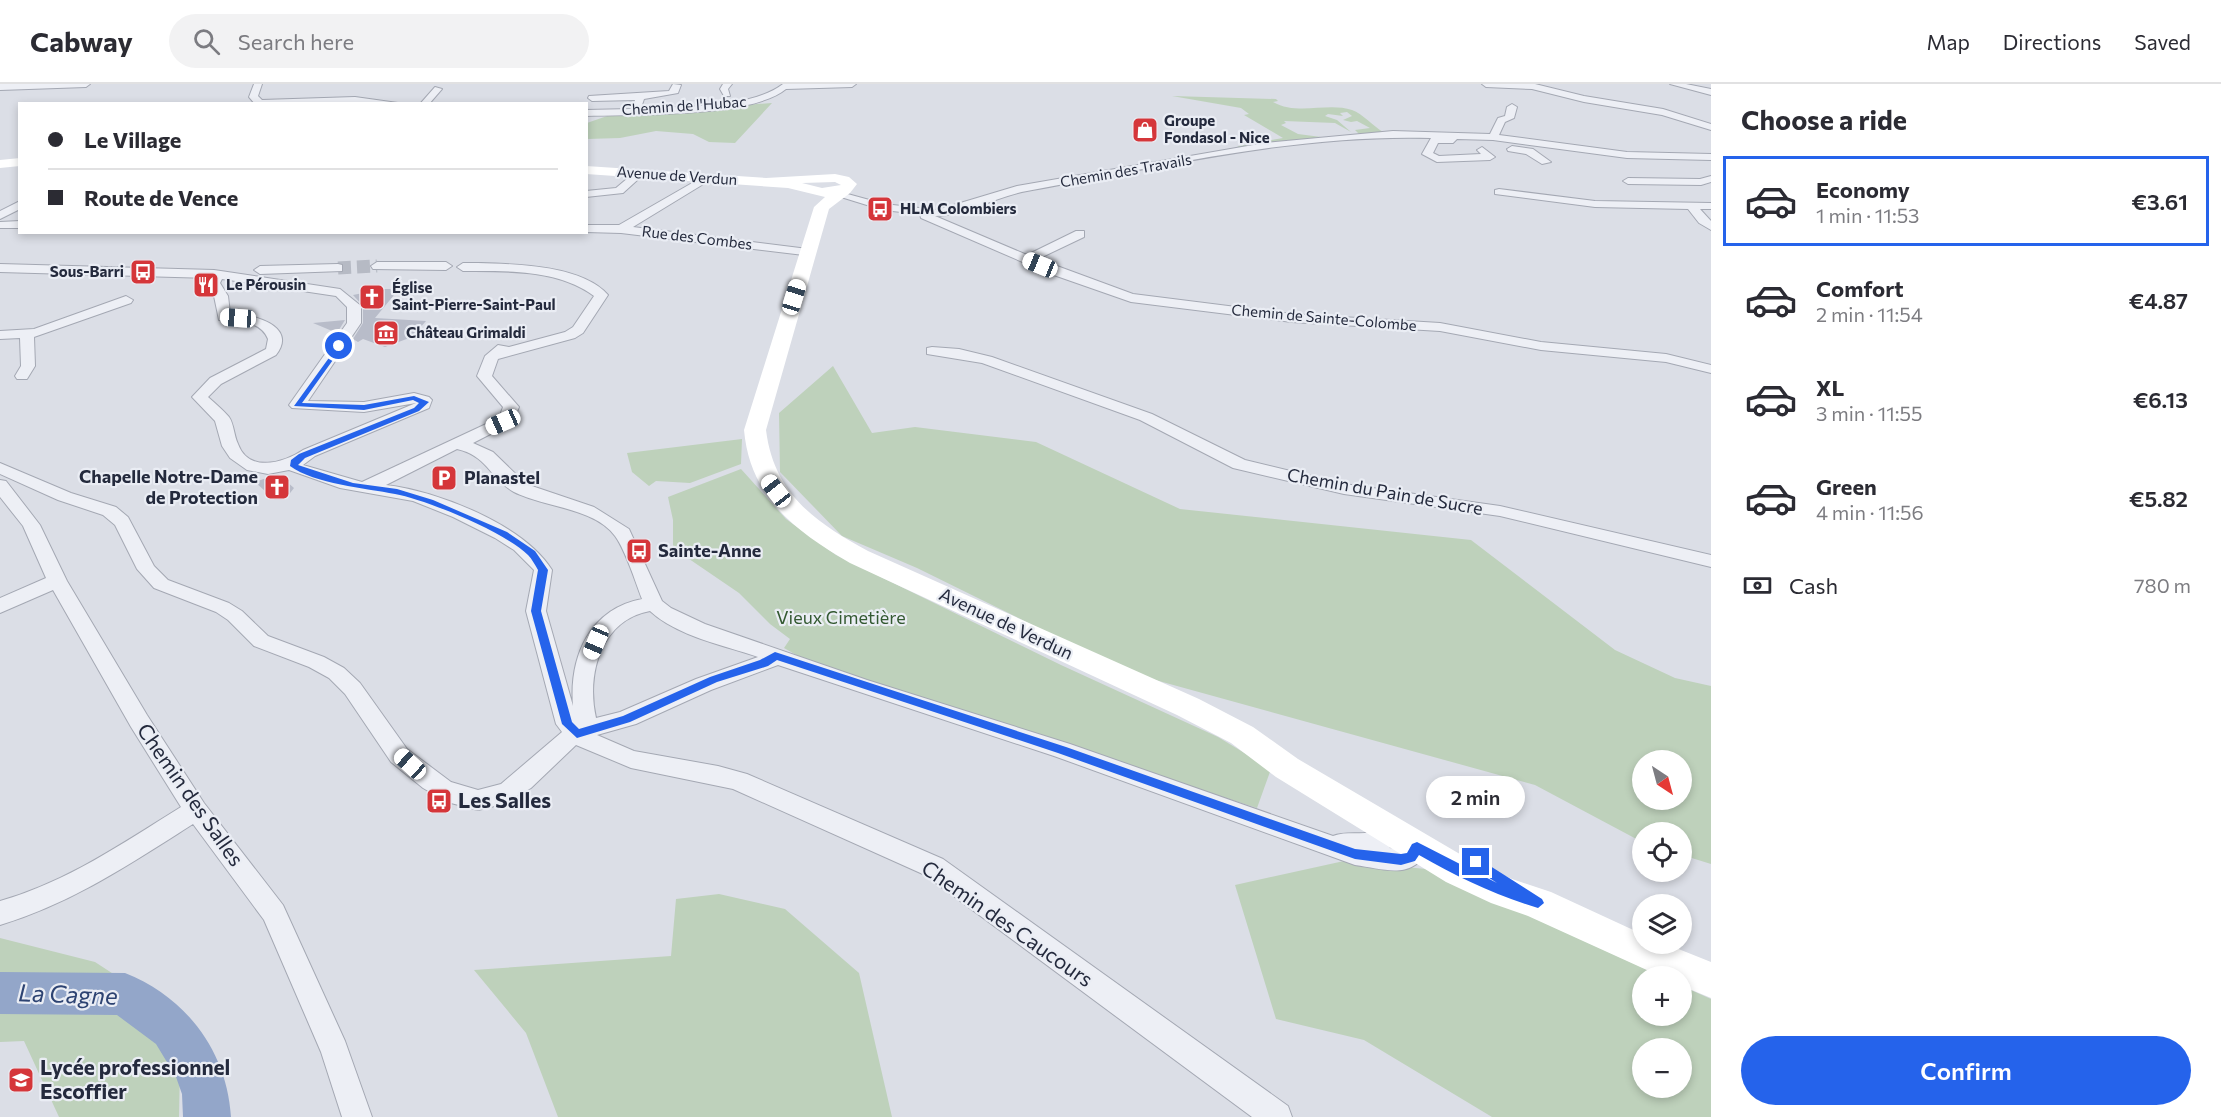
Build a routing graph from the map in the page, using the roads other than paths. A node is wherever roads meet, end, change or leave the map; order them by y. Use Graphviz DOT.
graph roads {
  1 [pos="86,84"];
  2 [pos="258,84"];
  3 [pos="667,84"];
  4 [pos="688,84"];
  5 [pos="852,84"];
  6 [pos="1486,84"];
  7 [pos="1674,84"];
  8 [pos="678,85"];
  9 [pos="1528,85"];
  10 [pos="0,87"];
  11 [pos="438,88"];
  12 [pos="785,88"];
  13 [pos="1711,92"];
  14 [pos="640,97"];
  15 [pos="592,98"];
  16 [pos="351,99"];
  17 [pos="261,102"];
  18 [pos="286,102"];
  19 [pos="381,102"];
  20 [pos="426,102"];
  21 [pos="777,105"];
  22 [pos="1512,107"];
  23 [pos="636,110"];
  24 [pos="588,113"];
  25 [pos="1711,127"];
  26 [pos="1471,135"];
  27 [pos="1493,137"];
  28 [pos="1526,141"];
  29 [pos="1482,150"];
  30 [pos="1627,155"];
  31 [pos="1711,157"];
  32 [pos="0,158"];
  33 [pos="1569,158"];
  34 [pos="18,161"];
  35 [pos="18,161"];
  36 [pos="1546,162"];
  37 [pos="1711,162"];
  38 [pos="0,164"];
  39 [pos="1711,169"];
  40 [pos="588,170"];
  41 [pos="639,174"];
  42 [pos="706,178"];
  43 [pos="1711,179"];
  44 [pos="1628,182"];
  45 [pos="1499,192"];
  46 [pos="588,194"];
  47 [pos="829,194"];
  48 [pos="871,204"];
  49 [pos="18,205"];
  50 [pos="1691,205"];
  51 [pos="1711,206"];
  52 [pos="924,213"];
  53 [pos="938,213"];
  54 [pos="0,216"];
  55 [pos="948,223"];
  56 [pos="18,224"];
  57 [pos="0,225"];
  58 [pos="1711,226"];
  59 [pos="588,228"];
  60 [pos="621,229"];
  61 [pos="1080,234"];
  62 [pos="808,253"];
  63 [pos="1027,260"];
  64 [pos="377,266"];
  65 [pos="446,266"];
  66 [pos="463,267"];
  67 [pos="0,268"];
  68 [pos="338,268"];
  69 [pos="137,273"];
  70 [pos="214,274"];
  71 [pos="126,300"];
  72 [pos="0,335"];
  73 [pos="27,335"];
  74 [pos="524,339"];
  75 [pos="932,351"];
  76 [pos="492,356"];
  77 [pos="1711,369"];
  78 [pos="22,376"];
  79 [pos="459,445"];
  80 [pos="293,464"];
  81 [pos="0,468"];
  82 [pos="396,483"];
  83 [pos="0,485"];
  84 [pos="1711,561"];
  85 [pos="57,581"];
  86 [pos="654,604"];
  87 [pos="0,606"];
  88 [pos="775,656"];
  89 [pos="582,731"];
  90 [pos="1242,735"];
  91 [pos="1361,796"];
  92 [pos="196,810"];
  93 [pos="1406,840"];
  94 [pos="1512,889"];
  95 [pos="0,913"];
  96 [pos="1711,980"];
  97 [pos="357,1117"];
  98 [pos="1277,1117"];
  1 -- 10 [label="street"];
  2 -- 17 [label="street"];
  3 -- 8 [label="street"];
  4 -- 8 [label="street"];
  5 -- 12 [label="street, Chemin de l'Hubac"];
  6 -- 9 [label="street"];
  7 -- 13 [label="street"];
  8 -- 14 [label="street, Chemin de l'Hubac"];
  9 -- 25 [label="street"];
  11 -- 20 [label="street"];
  12 -- 21 [label="street"];
  12 -- 23 [label="street, Chemin de l'Hubac"];
  14 -- 15 [label="street, Chemin de l'Hubac"];
  14 -- 23 [label="street"];
  16 -- 18 [label="street"];
  16 -- 19 [label="street"];
  22 -- 27 [label="street"];
  23 -- 24 [label="street, Chemin de l'Hubac"];
  26 -- 27 [label="street, Chemin des Travails"];
  26 -- 29 [label="street, Chemin des Travails"];
  26 -- 53 [label="street, Chemin des Travails"];
  27 -- 28 [label="street, Chemin des Travails"];
  28 -- 30 [label="street, Chemin des Travails"];
  28 -- 36 [label="street, Chemin des Travails"];
  30 -- 31 [label="street, Chemin des Travails"];
  30 -- 33 [label="street, Chemin des Travails"];
  32 -- 34 [label="main road"];
  35 -- 38 [label="main road"];
  37 -- 39 [label="street"];
  40 -- 41 [label="main road, Avenue de Verdun"];
  41 -- 42 [label="main road, Avenue de Verdun"];
  41 -- 46 [label="street"];
  42 -- 47 [label="main road, Avenue de Verdun"];
  42 -- 60 [label="street"];
  43 -- 44 [label="street"];
  45 -- 50 [label="street"];
  47 -- 48 [label="street, Chemin des Travails"];
  47 -- 48 [label="street"];
  47 -- 62 [label="main road, Avenue de Verdun"];
  48 -- 52 [label="street, Chemin des Travails"];
  49 -- 54 [label="street"];
  50 -- 51 [label="street"];
  50 -- 58 [label="street"];
  52 -- 53 [label="street, Chemin des Travails"];
  52 -- 55 [label="street, Chemin de Sainte-Colombe"];
  53 -- 55 [label="street, Chemin de Sainte-Colombe"];
  55 -- 63 [label="street, Chemin de Sainte-Colombe"];
  56 -- 57 [label="street"];
  59 -- 60 [label="street, Rue des Combes"];
  60 -- 62 [label="street, Rue des Combes"];
  61 -- 63 [label="street"];
  62 -- 90 [label="main road, Avenue de Verdun"];
  63 -- 77 [label="street, Chemin de Sainte-Colombe"];
  64 -- 65 [label="street"];
  66 -- 76 [label="street"];
  67 -- 69 [label="street"];
  68 -- 69 [label="street"];
  69 -- 70 [label="street"];
  70 -- 80 [label="street"];
  70 -- 80 [label="street"];
  71 -- 73 [label="street"];
  72 -- 73 [label="street"];
  73 -- 78 [label="street"];
  74 -- 76 [label="street"];
  75 -- 84 [label="street, Chemin du Pain de Sucre"];
  76 -- 79 [label="street"];
  79 -- 82 [label="street"];
  79 -- 86 [label="street"];
  80 -- 82 [label="street"];
  81 -- 89 [label="street"];
  82 -- 89 [label="street"];
  83 -- 85 [label="street, Chemin des Salles"];
  85 -- 87 [label="street"];
  85 -- 92 [label="street, Chemin des Salles"];
  86 -- 88 [label="street"];
  86 -- 89 [label="street"];
  88 -- 89 [label="street"];
  88 -- 93 [label="street"];
  89 -- 98 [label="street, Chemin des Caucours"];
  90 -- 91 [label="main road"];
  90 -- 93 [label="main road, Avenue de Verdun"];
  91 -- 93 [label="street"];
  91 -- 94 [label="main road"];
  92 -- 95 [label="street"];
  92 -- 97 [label="street, Chemin des Salles"];
  93 -- 94 [label="main road, Avenue de Verdun"];
  94 -- 96 [label="main road"];
}
